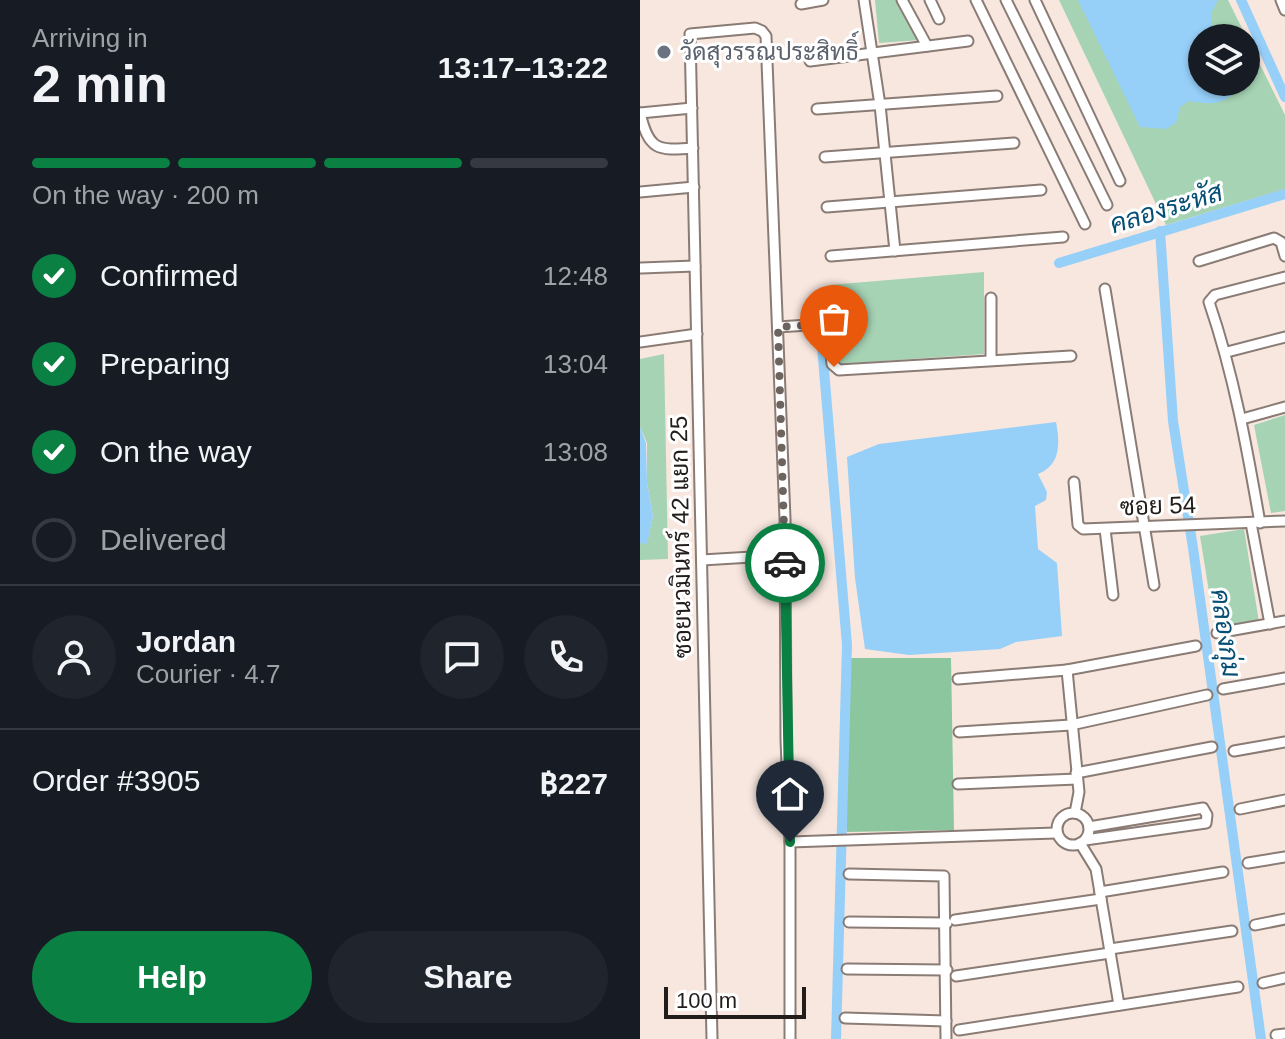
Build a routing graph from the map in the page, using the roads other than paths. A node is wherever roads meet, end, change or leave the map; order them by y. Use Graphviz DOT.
graph roads {
  1 [pos="823,0"];
  2 [pos="864,0"];
  3 [pos="902,0"];
  4 [pos="930,0"];
  5 [pos="976,0"];
  6 [pos="1006,0"];
  7 [pos="1035,0"];
  8 [pos="1281,0"];
  9 [pos="801,4"];
  10 [pos="1285,10"];
  11 [pos="939,19"];
  12 [pos="968,41"];
  13 [pos="927,46"];
  14 [pos="873,52"];
  15 [pos="810,61"];
  16 [pos="997,96"];
  17 [pos="880,105"];
  18 [pos="692,108"];
  19 [pos="817,109"];
  20 [pos="640,113"];
  21 [pos="1014,143"];
  22 [pos="693,148"];
  23 [pos="885,153"];
  24 [pos="825,157"];
  25 [pos="1120,181"];
  26 [pos="694,187"];
  27 [pos="1041,190"];
  28 [pos="640,192"];
  29 [pos="890,202"];
  30 [pos="1107,205"];
  31 [pos="827,207"];
  32 [pos="1085,224"];
  33 [pos="1063,237"];
  34 [pos="895,251"];
  35 [pos="831,256"];
  36 [pos="1285,256"];
  37 [pos="1199,261"];
  38 [pos="695,266"];
  39 [pos="641,268"];
  40 [pos="1285,277"];
  41 [pos="1105,289"];
  42 [pos="991,298"];
  43 [pos="778,327"];
  44 [pos="697,334"];
  45 [pos="1285,337"];
  46 [pos="640,342"];
  47 [pos="1227,352"];
  48 [pos="1071,356"];
  49 [pos="991,359"];
  50 [pos="1285,407"];
  51 [pos="1242,419"];
  52 [pos="1074,482"];
  53 [pos="1285,521"];
  54 [pos="1256,523"];
  55 [pos="1145,527"];
  56 [pos="1105,529"];
  57 [pos="785,555"];
  58 [pos="702,560"];
  59 [pos="1154,585"];
  60 [pos="1113,595"];
  61 [pos="1285,621"];
  62 [pos="1270,624"];
  63 [pos="1217,633"];
  64 [pos="1196,646"];
  65 [pos="1067,670"];
  66 [pos="1285,678"];
  67 [pos="958,679"];
  68 [pos="1223,689"];
  69 [pos="1207,695"];
  70 [pos="1071,725"];
  71 [pos="959,732"];
  72 [pos="1285,742"];
  73 [pos="1212,747"];
  74 [pos="1234,751"];
  75 [pos="1076,776"];
  76 [pos="958,784"];
  77 [pos="1285,800"];
  78 [pos="1240,809"];
  79 [pos="1075,813"];
  80 [pos="1089,827"];
  81 [pos="1056,833"];
  82 [pos="790,842"];
  83 [pos="1082,842"];
  84 [pos="1285,857"];
  85 [pos="1248,863"];
  86 [pos="1223,872"];
  87 [pos="849,874"];
  88 [pos="1101,895"];
  89 [pos="1285,919"];
  90 [pos="849,922"];
  91 [pos="951,922"];
  92 [pos="1255,925"];
  93 [pos="1232,931"];
  94 [pos="1110,951"];
  95 [pos="847,969"];
  96 [pos="947,970"];
  97 [pos="956,976"];
  98 [pos="1285,978"];
  99 [pos="1263,983"];
  100 [pos="1238,987"];
  101 [pos="1119,1005"];
  102 [pos="845,1018"];
  103 [pos="946,1021"];
  104 [pos="959,1030"];
  105 [pos="712,1039"];
  106 [pos="790,1039"];
  107 [pos="946,1039"];
  1 -- 9 [label="street"];
  2 -- 14 [label="street"];
  3 -- 13 [label="street"];
  4 -- 11 [label="street"];
  5 -- 32 [label="street"];
  6 -- 30 [label="street"];
  7 -- 25 [label="street"];
  8 -- 10 [label="street"];
  12 -- 13 [label="street"];
  13 -- 14 [label="street"];
  14 -- 15 [label="street"];
  14 -- 17 [label="street"];
  16 -- 17 [label="street"];
  17 -- 19 [label="street"];
  17 -- 23 [label="street"];
  18 -- 20 [label="street"];
  18 -- 22 [label="street, ซอยนวมินทร์ 42 แยก 25"];
  18 -- 43 [label="street, ซอยนวมินทร์ 42 แยก 25"];
  20 -- 22 [label="street"];
  21 -- 23 [label="street"];
  22 -- 26 [label="street, ซอยนวมินทร์ 42 แยก 25"];
  23 -- 24 [label="street"];
  23 -- 29 [label="street"];
  26 -- 28 [label="street"];
  26 -- 38 [label="street, ซอยนวมินทร์ 42 แยก 25"];
  27 -- 29 [label="street"];
  29 -- 31 [label="street"];
  29 -- 34 [label="street"];
  33 -- 34 [label="street"];
  34 -- 35 [label="street"];
  36 -- 37 [label="street"];
  38 -- 39 [label="street"];
  38 -- 44 [label="street, ซอยนวมินทร์ 42 แยก 25"];
  40 -- 47 [label="street"];
  41 -- 55 [label="street"];
  42 -- 49 [label="street"];
  43 -- 49 [label="street"];
  43 -- 57 [label="street"];
  44 -- 46 [label="street"];
  44 -- 58 [label="street, ซอยนวมินทร์ 42 แยก 25"];
  45 -- 47 [label="street"];
  47 -- 51 [label="street"];
  48 -- 49 [label="street"];
  50 -- 51 [label="street"];
  51 -- 54 [label="street"];
  52 -- 56 [label="street, ซอย 54"];
  53 -- 54 [label="street, ซอย 54"];
  54 -- 55 [label="street, ซอย 54"];
  54 -- 62 [label="street"];
  55 -- 56 [label="street, ซอย 54"];
  55 -- 59 [label="street"];
  56 -- 60 [label="street"];
  57 -- 58 [label="street"];
  57 -- 82 [label="street"];
  58 -- 105 [label="street, ซอยนวมินทร์ 42 แยก 25"];
  61 -- 62 [label="street"];
  62 -- 63 [label="street"];
  64 -- 65 [label="street"];
  65 -- 67 [label="street"];
  65 -- 70 [label="street"];
  66 -- 68 [label="street"];
  69 -- 70 [label="street"];
  70 -- 71 [label="street"];
  70 -- 75 [label="street"];
  72 -- 74 [label="street"];
  73 -- 75 [label="street"];
  75 -- 76 [label="street"];
  75 -- 79 [label="street"];
  77 -- 78 [label="street"];
  79 -- 80 [label="street"];
  79 -- 81 [label="street"];
  80 -- 83 [label="street"];
  80 -- 83 [label="street"];
  81 -- 82 [label="street"];
  81 -- 83 [label="street"];
  82 -- 106 [label="street"];
  83 -- 88 [label="street"];
  84 -- 85 [label="street"];
  86 -- 88 [label="street"];
  87 -- 91 [label="street"];
  88 -- 91 [label="street"];
  88 -- 94 [label="street"];
  89 -- 92 [label="street"];
  90 -- 91 [label="street"];
  91 -- 96 [label="street"];
  93 -- 94 [label="street"];
  94 -- 97 [label="street"];
  94 -- 101 [label="street"];
  95 -- 96 [label="street"];
  96 -- 103 [label="street"];
  98 -- 99 [label="street"];
  100 -- 101 [label="street"];
  101 -- 104 [label="street"];
  102 -- 103 [label="street"];
  103 -- 107 [label="street"];
}
